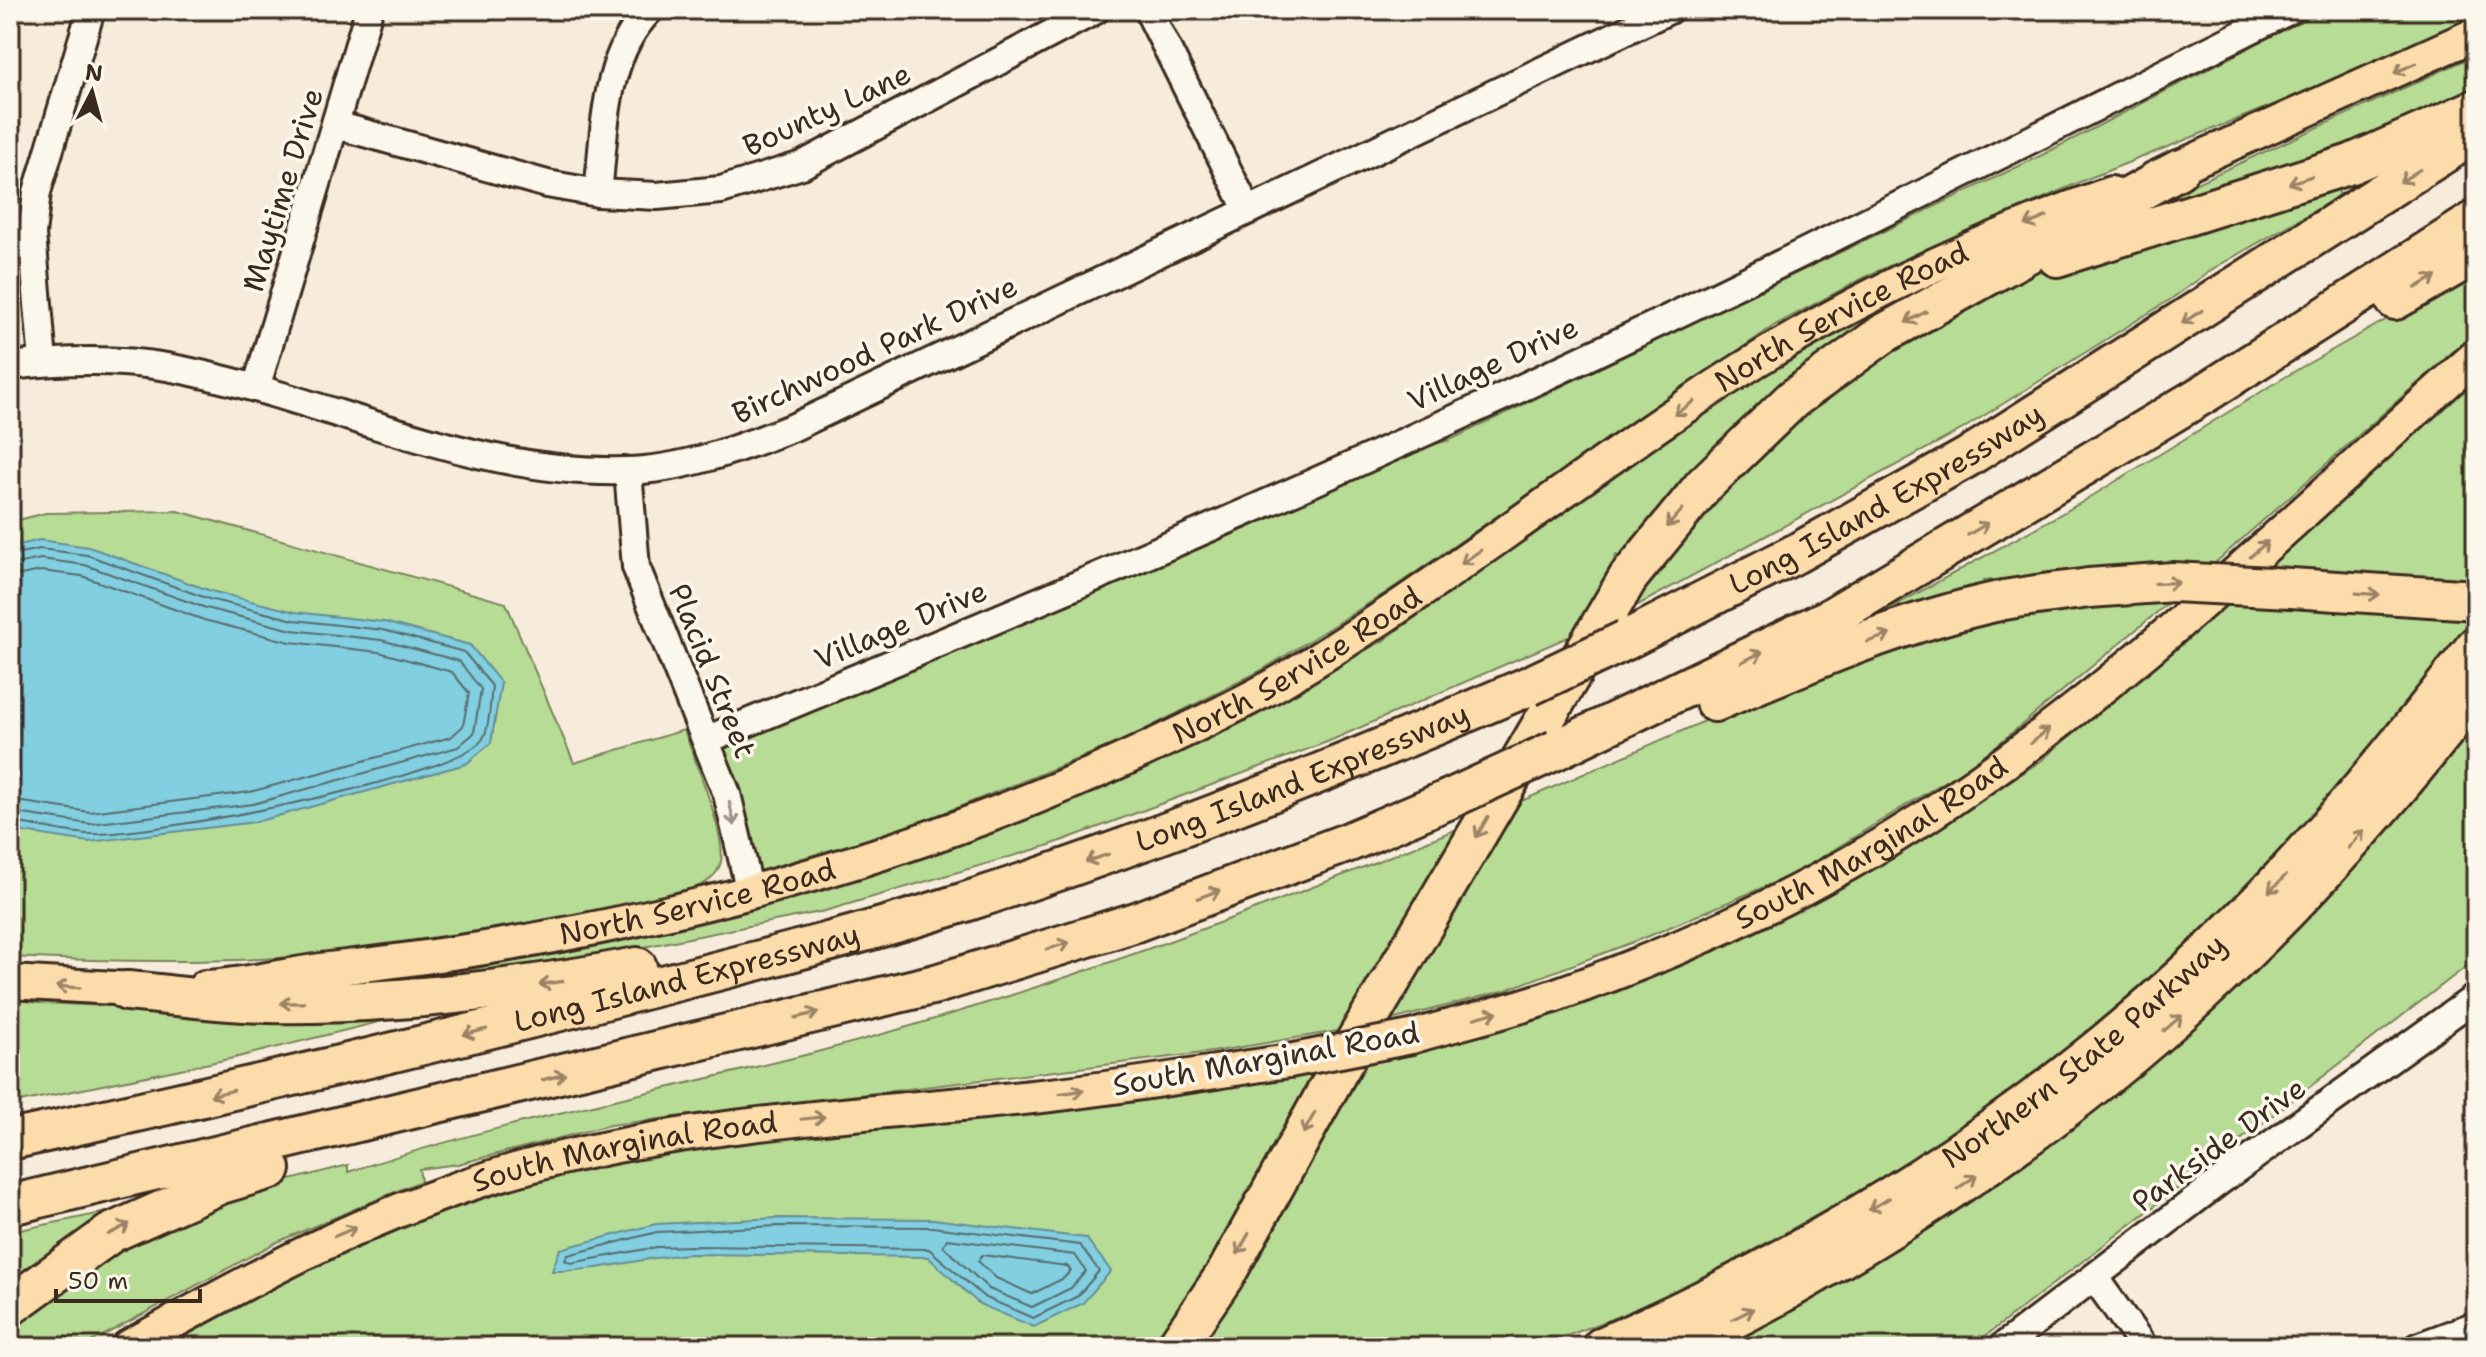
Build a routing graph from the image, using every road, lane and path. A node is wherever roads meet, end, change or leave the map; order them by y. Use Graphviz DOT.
graph roads {
  1 [pos="91,10"];
  2 [pos="369,10"];
  3 [pos="650,10"];
  4 [pos="1096,10"];
  5 [pos="1148,10"];
  6 [pos="1669,10"];
  7 [pos="2290,10"];
  8 [pos="2476,34"];
  9 [pos="2476,109"];
  10 [pos="336,125"];
  11 [pos="2476,133"];
  12 [pos="2178,170"];
  13 [pos="598,193"];
  14 [pos="1247,209"];
  15 [pos="2476,220"];
  16 [pos="2476,254"];
  17 [pos="1984,280"];
  18 [pos="2476,356"];
  19 [pos="43,362"];
  20 [pos="10,366"];
  21 [pos="256,388"];
  22 [pos="2207,392"];
  23 [pos="628,471"];
  24 [pos="2474,600"];
  25 [pos="2476,646"];
  26 [pos="2476,691"];
  27 [pos="1659,715"];
  28 [pos="706,740"];
  29 [pos="750,892"];
  30 [pos="795,952"];
  31 [pos="10,982"];
  32 [pos="127,991"];
  33 [pos="2476,997"];
  34 [pos="370,1122"];
  35 [pos="10,1140"];
  36 [pos="10,1205"];
  37 [pos="2094,1277"];
  38 [pos="10,1306"];
  39 [pos="2476,1325"];
  40 [pos="128,1347"];
  41 [pos="1176,1347"];
  42 [pos="1602,1347"];
  43 [pos="1673,1347"];
  44 [pos="2002,1347"];
  45 [pos="2144,1347"];
  46 [pos="2417,1347"];
  1 -- 19 [label="street"];
  2 -- 10 [label="street, Maytime Drive"];
  3 -- 13 [label="street"];
  4 -- 13 [label="street, Bounty Lane"];
  5 -- 14 [label="street"];
  6 -- 14 [label="street, Birchwood Park Drive"];
  7 -- 28 [label="street, Village Drive"];
  8 -- 12 [label="main road, North Service Road, one-way"];
  9 -- 17 [label="highway, one-way"];
  10 -- 13 [label="street, Bounty Lane"];
  10 -- 21 [label="street, Maytime Drive"];
  11 -- 30 [label="highway, Long Island Expressway, one-way, bridge"];
  12 -- 17 [label="highway"];
  12 -- 29 [label="main road, North Service Road, one-way"];
  14 -- 23 [label="street, Birchwood Park Drive"];
  15 -- 22 [label="highway"];
  22 -- 16 [label="highway, one-way"];
  17 -- 41 [label="highway, one-way"];
  40 -- 18 [label="main road, South Marginal Road, one-way, bridge"];
  19 -- 20 [label="street, Birchwood Park Drive"];
  19 -- 21 [label="street, Birchwood Park Drive"];
  21 -- 23 [label="street, Birchwood Park Drive"];
  27 -- 22 [label="highway, one-way"];
  23 -- 28 [label="street, Placid Street"];
  27 -- 24 [label="highway, one-way, bridge"];
  25 -- 42 [label="highway, Northern State Parkway, one-way"];
  43 -- 26 [label="highway, Northern State Parkway, one-way"];
  34 -- 27 [label="highway, Long Island Expressway, one-way, bridge"];
  28 -- 29 [label="street, Placid Street, one-way"];
  29 -- 32 [label="main road, North Service Road"];
  30 -- 32 [label="highway, one-way"];
  30 -- 35 [label="highway, Long Island Expressway, one-way"];
  32 -- 31 [label="main road, North Service Road, one-way"];
  33 -- 37 [label="street, Parkside Drive"];
  34 -- 36 [label="highway, Long Island Expressway"];
  38 -- 34 [label="highway, one-way"];
  37 -- 44 [label="street, Parkside Drive"];
  37 -- 45 [label="street"];
  39 -- 46 [label="street"];
}
